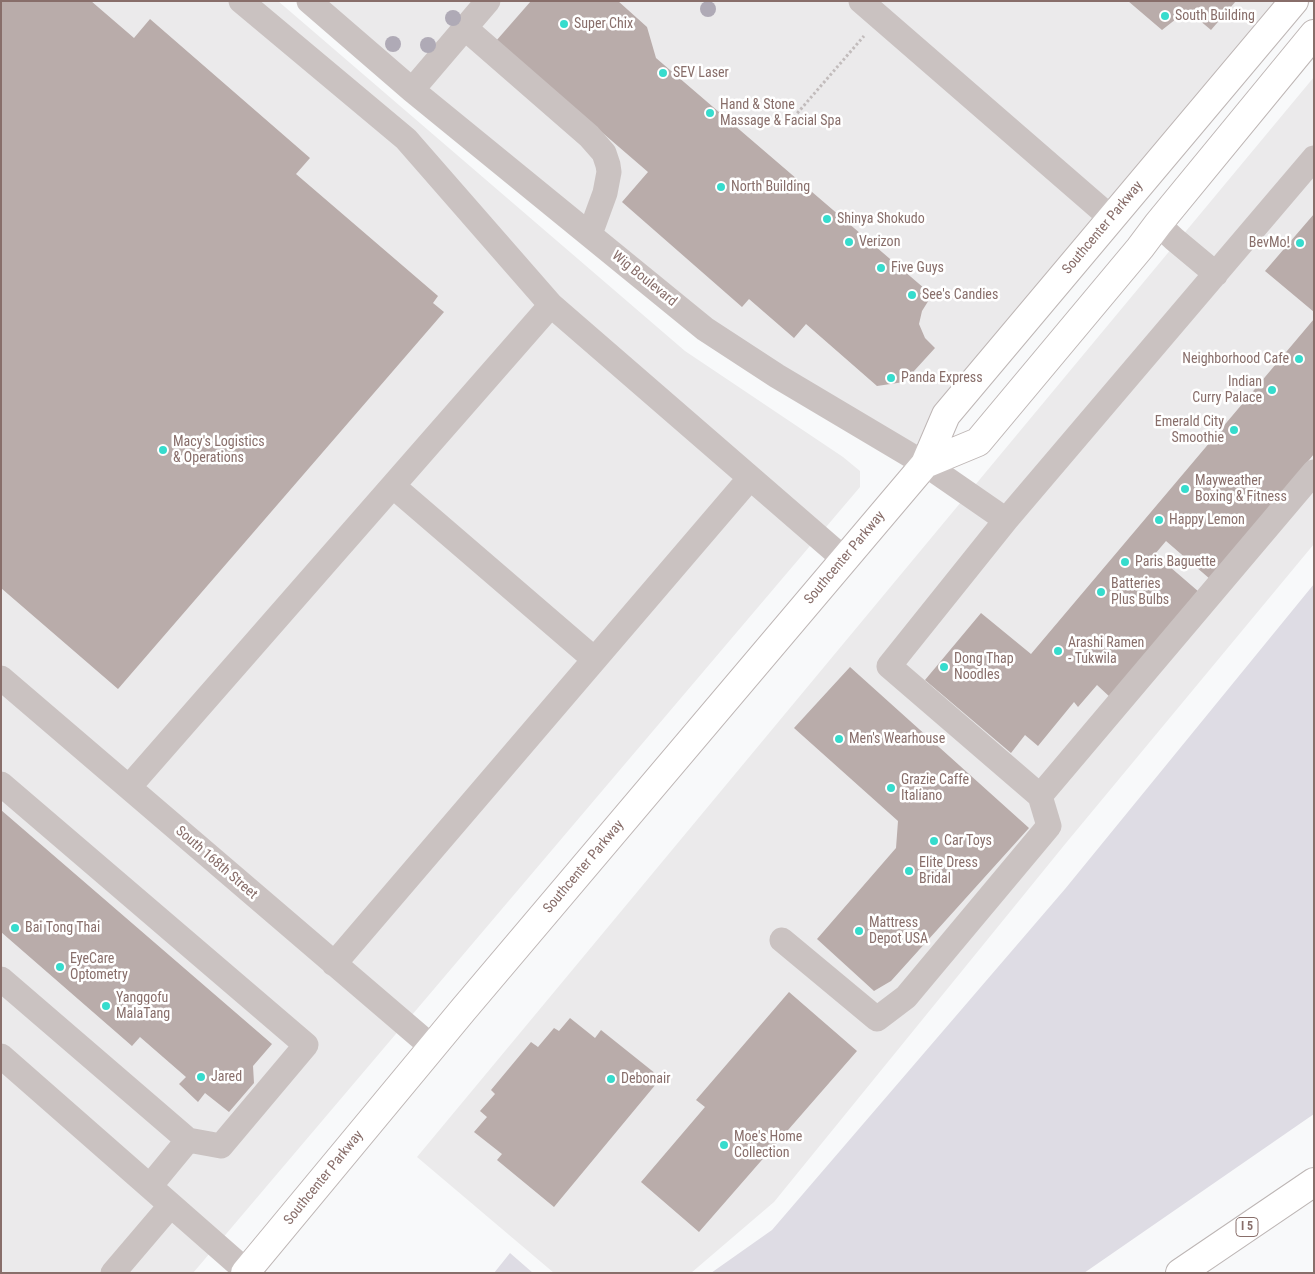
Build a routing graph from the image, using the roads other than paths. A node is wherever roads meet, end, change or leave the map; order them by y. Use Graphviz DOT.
graph roads {
  1 [pos="241,1"];
  2 [pos="309,1"];
  3 [pos="488,1"];
  4 [pos="861,1"];
  5 [pos="1294,1"];
  6 [pos="465,28"];
  7 [pos="1314,34"];
  8 [pos="412,90"];
  9 [pos="1314,158"];
  10 [pos="1111,218"];
  11 [pos="1158,224"];
  12 [pos="590,234"];
  13 [pos="1216,274"];
  14 [pos="551,306"];
  15 [pos="924,464"];
  16 [pos="1314,472"];
  17 [pos="750,478"];
  18 [pos="393,486"];
  19 [pos="1006,520"];
  20 [pos="844,560"];
  21 [pos="594,659"];
  22 [pos="1,678"];
  23 [pos="1,784"];
  24 [pos="128,788"];
  25 [pos="1040,796"];
  26 [pos="782,940"];
  27 [pos="334,964"];
  28 [pos="1,979"];
  29 [pos="432,1047"];
  30 [pos="1,1056"];
  31 [pos="188,1140"];
  32 [pos="1314,1182"];
  33 [pos="150,1186"];
  34 [pos="171,1205"];
  35 [pos="245,1272"];
  36 [pos="113,1273"];
  37 [pos="1180,1273"];
  1 -- 14 [label="lane"];
  2 -- 8 [label="lane, Wig Boulevard"];
  3 -- 6 [label="lane"];
  4 -- 10 [label="lane"];
  5 -- 10 [label="main road, Southcenter Parkway"];
  6 -- 8 [label="lane"];
  6 -- 12 [label="lane"];
  7 -- 11 [label="main road, Southcenter Parkway"];
  8 -- 12 [label="lane, Wig Boulevard"];
  9 -- 13 [label="lane"];
  10 -- 15 [label="main road, Southcenter Parkway"];
  11 -- 13 [label="lane"];
  11 -- 15 [label="main road, Southcenter Parkway"];
  12 -- 15 [label="lane, Wig Boulevard"];
  13 -- 19 [label="lane"];
  14 -- 17 [label="lane"];
  14 -- 18 [label="lane"];
  15 -- 19 [label="lane, Wig Boulevard"];
  15 -- 20 [label="main road, Southcenter Parkway"];
  16 -- 25 [label="lane"];
  17 -- 20 [label="lane"];
  17 -- 21 [label="lane"];
  18 -- 21 [label="lane"];
  18 -- 24 [label="lane"];
  19 -- 25 [label="lane"];
  20 -- 29 [label="main road, Southcenter Parkway"];
  21 -- 27 [label="lane"];
  22 -- 24 [label="lane, South 168th Street"];
  23 -- 31 [label="lane"];
  24 -- 27 [label="lane, South 168th Street"];
  25 -- 26 [label="lane"];
  27 -- 29 [label="lane, South 168th Street"];
  28 -- 31 [label="lane"];
  29 -- 35 [label="main road, Southcenter Parkway"];
  30 -- 33 [label="lane"];
  31 -- 33 [label="lane"];
  32 -- 37 [label="main road, I 5"];
  33 -- 34 [label="lane"];
  34 -- 35 [label="lane"];
  34 -- 36 [label="lane"];
}
